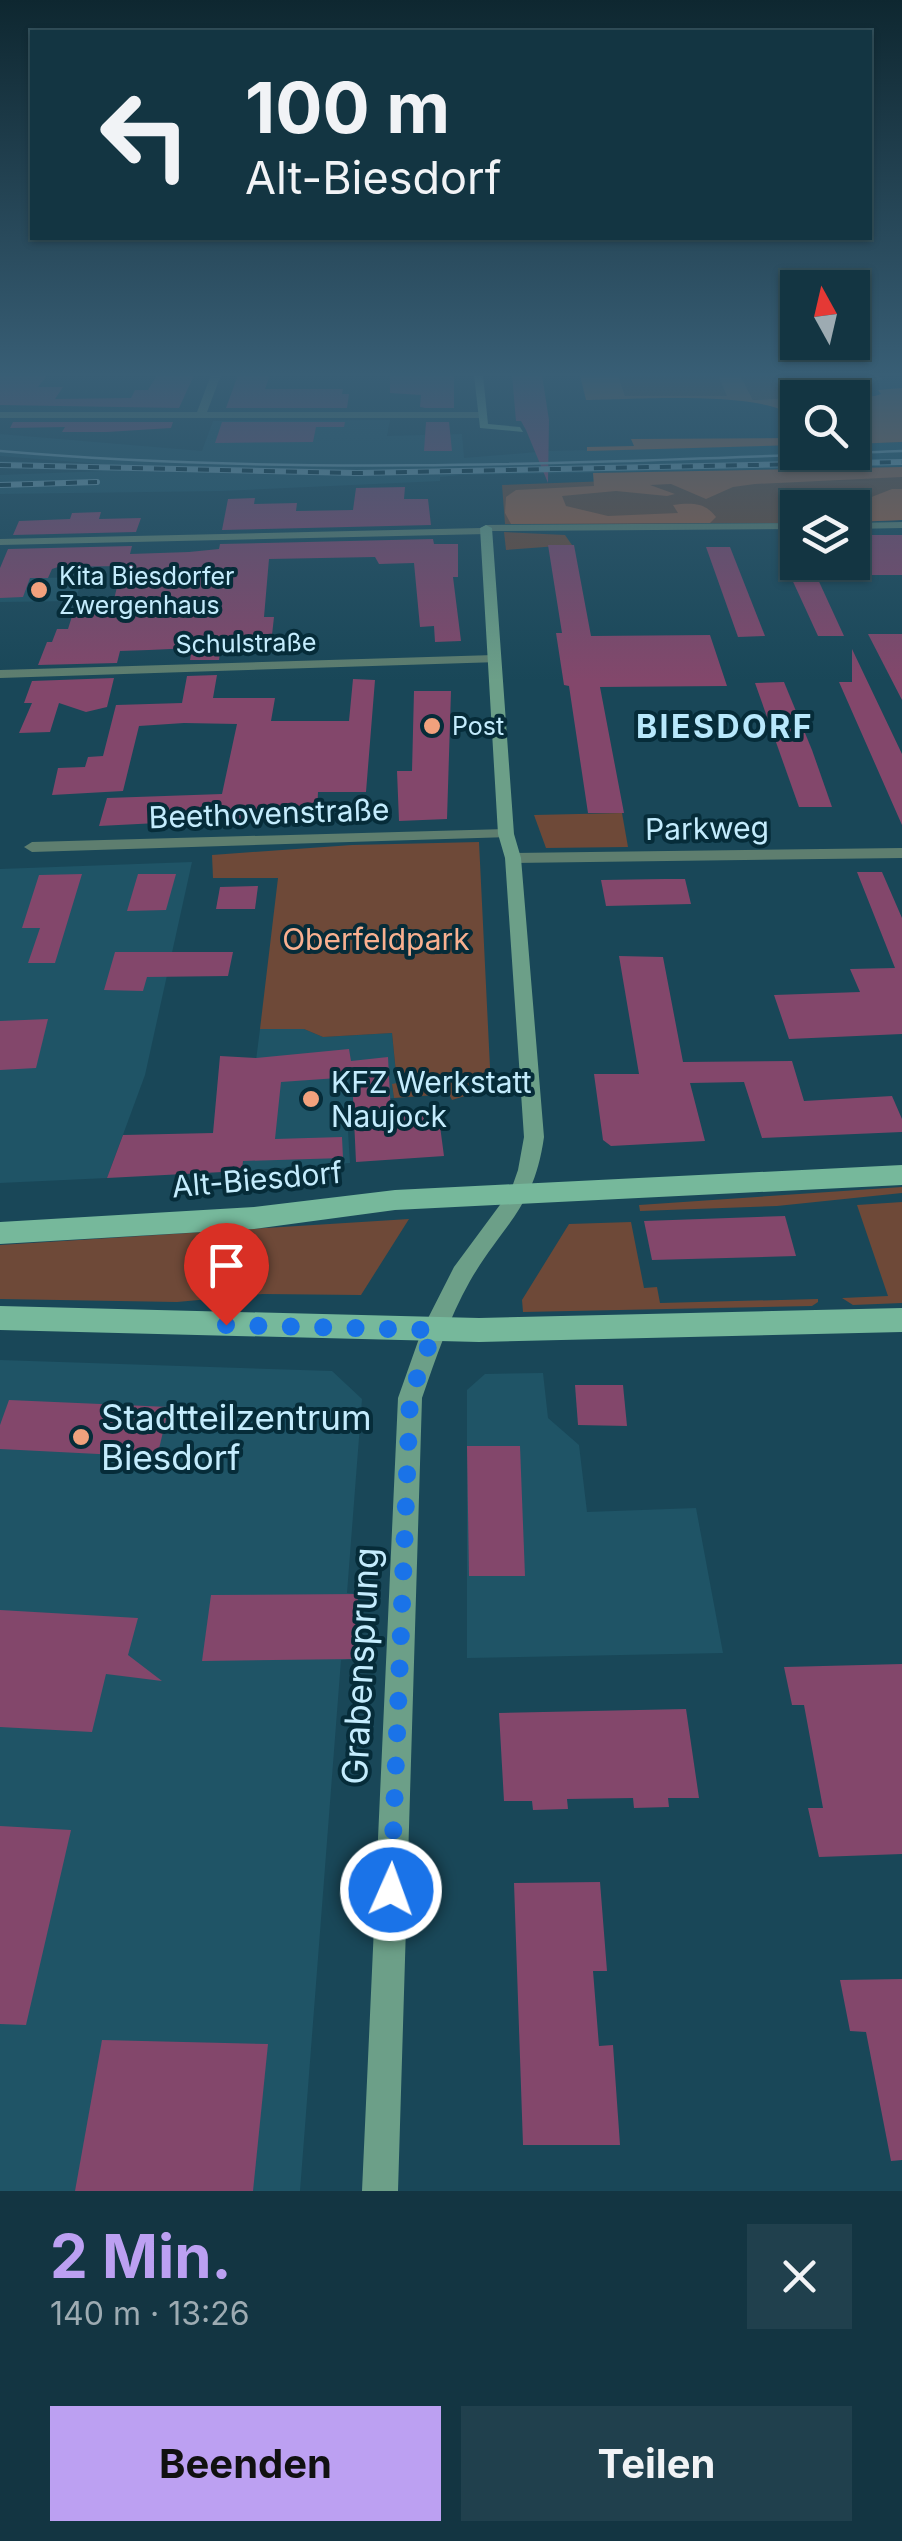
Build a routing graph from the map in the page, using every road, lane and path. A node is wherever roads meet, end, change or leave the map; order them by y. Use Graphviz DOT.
graph roads {
  1 [pos="780,526"];
  2 [pos="870,526"];
  3 [pos="902,526"];
  4 [pos="486,530"];
  5 [pos="0,542"];
  6 [pos="494,660"];
  7 [pos="0,674"];
  8 [pos="506,834"];
  9 [pos="32,847"];
  10 [pos="902,853"];
  11 [pos="513,858"];
  12 [pos="902,1175"];
  13 [pos="520,1192"];
  14 [pos="0,1233"];
  15 [pos="0,1318"];
  16 [pos="902,1320"];
  17 [pos="434,1330"];
  18 [pos="380,2191"];
  1 -- 4 [label="street"];
  2 -- 3 [label="street"];
  4 -- 5 [label="street"];
  4 -- 6 [label="street"];
  6 -- 7 [label="street, Schulstraße"];
  6 -- 8 [label="street"];
  8 -- 9 [label="street, Beethovenstraße"];
  8 -- 11 [label="street"];
  10 -- 11 [label="street, Parkweg"];
  11 -- 13 [label="street"];
  12 -- 13 [label="main road, Alt-Biesdorf"];
  13 -- 14 [label="main road, Alt-Biesdorf"];
  13 -- 17 [label="street"];
  15 -- 17 [label="main road"];
  16 -- 17 [label="main road"];
  17 -- 18 [label="street, Grabensprung"];
}
